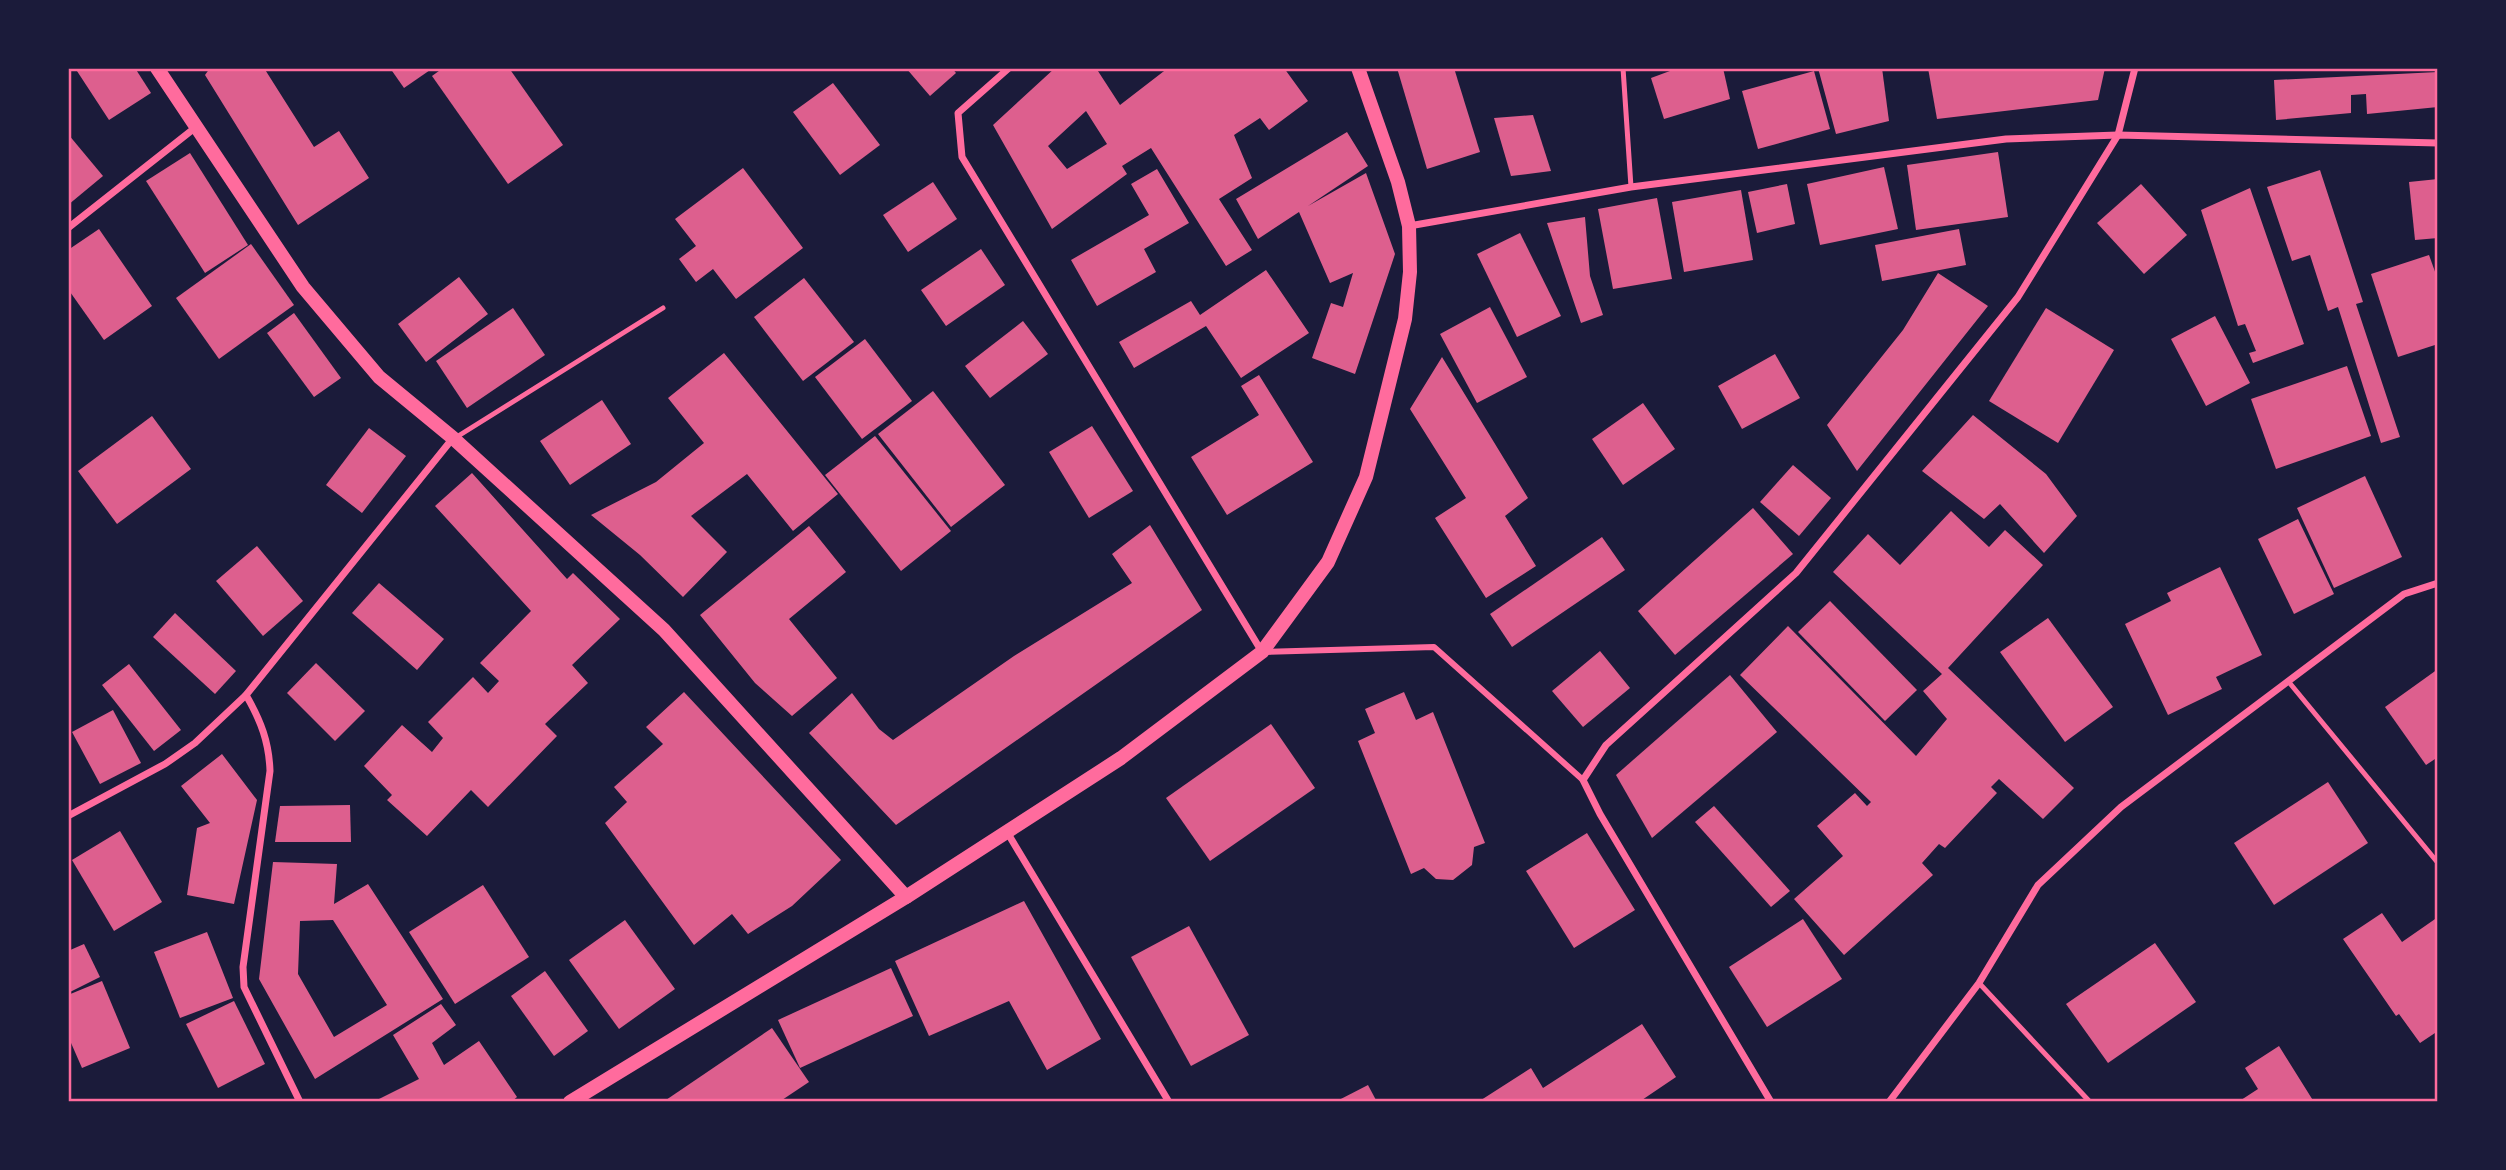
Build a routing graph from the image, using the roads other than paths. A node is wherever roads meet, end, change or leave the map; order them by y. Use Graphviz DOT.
graph roads {
  1 [pos="157,68"];
  2 [pos="1009,68"];
  3 [pos="1358,68"];
  4 [pos="1623,68"];
  5 [pos="2135,68"];
  6 [pos="197,127"];
  7 [pos="2118,135"];
  8 [pos="2438,143"];
  9 [pos="1631,187"];
  10 [pos="1409,226"];
  11 [pos="68,228"];
  12 [pos="663,307"];
  13 [pos="453,439"];
  14 [pos="2438,583"];
  15 [pos="1262,652"];
  16 [pos="2288,681"];
  17 [pos="246,695"];
  18 [pos="1583,780"];
  19 [pos="68,816"];
  20 [pos="1007,832"];
  21 [pos="2438,863"];
  22 [pos="906,897"];
  23 [pos="1979,984"];
  24 [pos="300,1102"];
  25 [pos="570,1102"];
  26 [pos="1169,1102"];
  27 [pos="1771,1102"];
  28 [pos="1889,1102"];
  29 [pos="2090,1102"];
  1 -- 6 [label="main road"];
  2 -- 15 [label="street"];
  3 -- 10 [label="main road"];
  4 -- 9 [label="lane"];
  5 -- 7 [label="street"];
  6 -- 11 [label="street"];
  6 -- 13 [label="main road"];
  7 -- 8 [label="street"];
  7 -- 9 [label="street"];
  7 -- 18 [label="street"];
  9 -- 10 [label="street"];
  10 -- 15 [label="main road"];
  12 -- 13 [label="lane"];
  13 -- 17 [label="street"];
  13 -- 22 [label="main road"];
  14 -- 16 [label="street"];
  15 -- 18 [label="street"];
  15 -- 20 [label="main road"];
  16 -- 21 [label="lane"];
  16 -- 23 [label="street"];
  17 -- 19 [label="street"];
  17 -- 24 [label="street"];
  18 -- 27 [label="street"];
  20 -- 22 [label="main road"];
  20 -- 26 [label="street"];
  22 -- 25 [label="main road"];
  23 -- 28 [label="street"];
  23 -- 29 [label="lane"];
}
